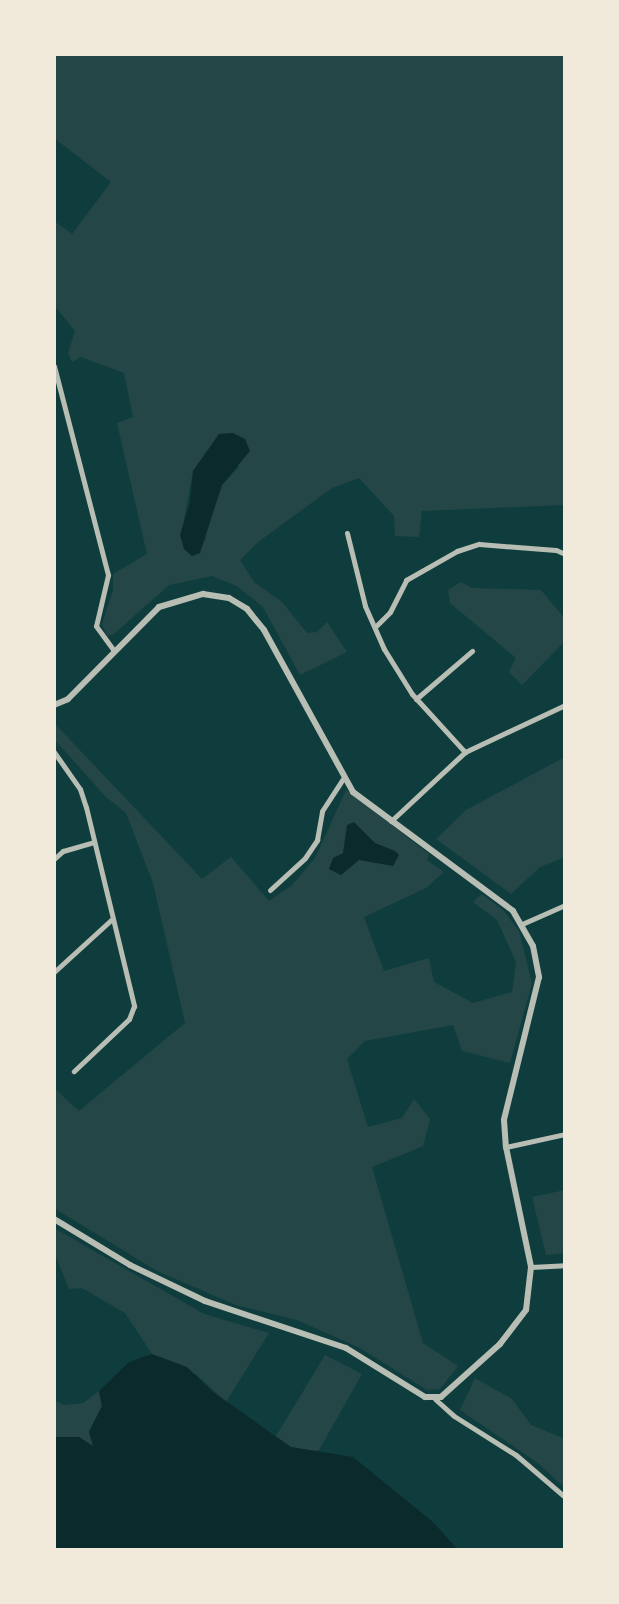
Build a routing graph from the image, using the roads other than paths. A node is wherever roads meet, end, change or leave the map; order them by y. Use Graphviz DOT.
graph roads {
  1 [pos="54,366"];
  2 [pos="347,533"];
  3 [pos="565,554"];
  4 [pos="374,627"];
  5 [pos="114,651"];
  6 [pos="472,651"];
  7 [pos="416,699"];
  8 [pos="54,705"];
  9 [pos="565,705"];
  10 [pos="54,752"];
  11 [pos="465,752"];
  12 [pos="343,779"];
  13 [pos="391,821"];
  14 [pos="94,842"];
  15 [pos="54,859"];
  16 [pos="270,890"];
  17 [pos="565,905"];
  18 [pos="113,918"];
  19 [pos="522,924"];
  20 [pos="54,972"];
  21 [pos="74,1071"];
  22 [pos="565,1133"];
  23 [pos="506,1147"];
  24 [pos="54,1219"];
  25 [pos="565,1265"];
  26 [pos="531,1267"];
  27 [pos="435,1399"];
  28 [pos="565,1497"];
  1 -- 5 [label="street"];
  2 -- 4 [label="street"];
  3 -- 4 [label="street"];
  4 -- 7 [label="street"];
  5 -- 8 [label="street"];
  5 -- 12 [label="street"];
  6 -- 7 [label="street"];
  7 -- 11 [label="street"];
  9 -- 11 [label="street"];
  10 -- 14 [label="street"];
  11 -- 13 [label="street"];
  12 -- 13 [label="street"];
  12 -- 16 [label="street"];
  13 -- 19 [label="street"];
  14 -- 15 [label="street"];
  14 -- 18 [label="street"];
  17 -- 19 [label="street"];
  18 -- 20 [label="street"];
  18 -- 21 [label="street"];
  19 -- 23 [label="street"];
  22 -- 23 [label="street"];
  23 -- 26 [label="street"];
  24 -- 27 [label="street"];
  25 -- 26 [label="street"];
  26 -- 27 [label="street"];
  27 -- 28 [label="street"];
}
